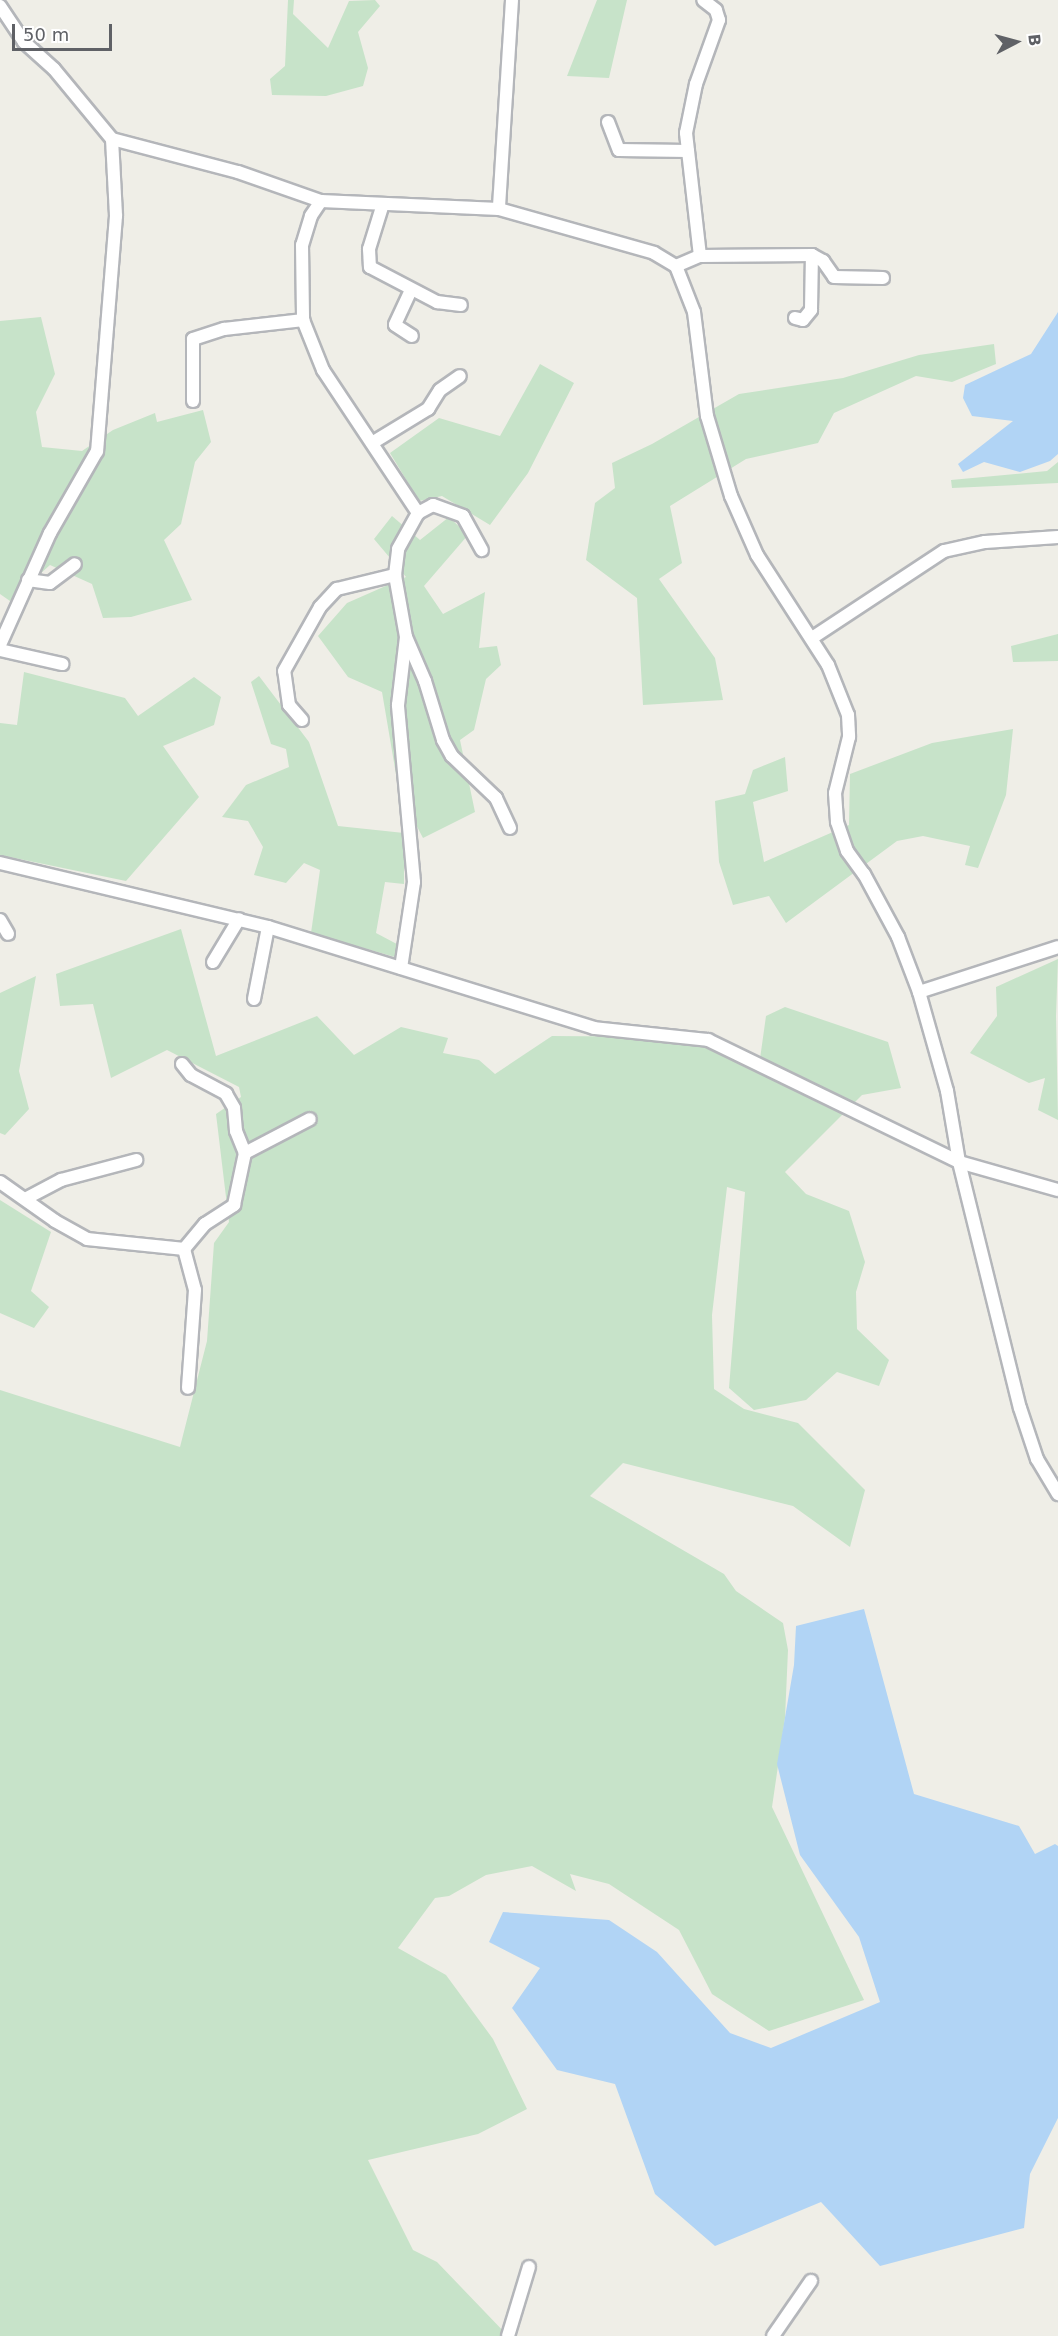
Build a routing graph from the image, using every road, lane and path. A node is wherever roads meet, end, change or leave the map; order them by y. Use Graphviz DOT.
graph roads {
  1 [pos="512,0"];
  2 [pos="703,0"];
  3 [pos="0,6"];
  4 [pos="608,122"];
  5 [pos="112,139"];
  6 [pos="688,151"];
  7 [pos="321,201"];
  8 [pos="382,207"];
  9 [pos="499,209"];
  10 [pos="812,255"];
  11 [pos="700,256"];
  12 [pos="676,266"];
  13 [pos="883,278"];
  14 [pos="411,290"];
  15 [pos="461,305"];
  16 [pos="795,318"];
  17 [pos="303,320"];
  18 [pos="412,336"];
  19 [pos="460,376"];
  20 [pos="193,401"];
  21 [pos="372,443"];
  22 [pos="418,513"];
  23 [pos="1058,537"];
  24 [pos="482,550"];
  25 [pos="75,564"];
  26 [pos="395,574"];
  27 [pos="28,580"];
  28 [pos="0,605"];
  29 [pos="13,612"];
  30 [pos="406,637"];
  31 [pos="812,638"];
  32 [pos="0,645"];
  33 [pos="0,650"];
  34 [pos="62,664"];
  35 [pos="302,720"];
  36 [pos="510,828"];
  37 [pos="0,863"];
  38 [pos="0,920"];
  39 [pos="239,920"];
  40 [pos="268,927"];
  41 [pos="8,934"];
  42 [pos="1058,947"];
  43 [pos="213,962"];
  44 [pos="401,968"];
  45 [pos="919,992"];
  46 [pos="254,999"];
  47 [pos="182,1064"];
  48 [pos="310,1119"];
  49 [pos="245,1153"];
  50 [pos="136,1160"];
  51 [pos="959,1162"];
  52 [pos="0,1182"];
  53 [pos="1058,1191"];
  54 [pos="25,1199"];
  55 [pos="184,1249"];
  56 [pos="188,1388"];
  57 [pos="1058,1494"];
  58 [pos="529,2267"];
  59 [pos="811,2281"];
  60 [pos="508,2336"];
  61 [pos="773,2336"];
  1 -- 9 [label="street"];
  2 -- 6 [label="street"];
  3 -- 5 [label="street"];
  4 -- 6 [label="street"];
  5 -- 7 [label="street"];
  5 -- 27 [label="street"];
  6 -- 11 [label="street"];
  7 -- 8 [label="street"];
  7 -- 17 [label="street"];
  8 -- 9 [label="street"];
  8 -- 14 [label="street"];
  9 -- 12 [label="street"];
  10 -- 11 [label="street"];
  10 -- 13 [label="street"];
  10 -- 16 [label="street"];
  11 -- 12 [label="street"];
  12 -- 31 [label="street"];
  14 -- 15 [label="street"];
  14 -- 18 [label="street"];
  17 -- 20 [label="street"];
  17 -- 21 [label="street"];
  19 -- 21 [label="street"];
  21 -- 22 [label="street"];
  22 -- 24 [label="street"];
  22 -- 26 [label="street"];
  23 -- 31 [label="street"];
  25 -- 27 [label="street"];
  26 -- 30 [label="street"];
  26 -- 35 [label="street"];
  27 -- 29 [label="street"];
  28 -- 29 [label="street"];
  29 -- 32 [label="street"];
  30 -- 36 [label="street"];
  30 -- 44 [label="street"];
  31 -- 45 [label="street"];
  33 -- 34 [label="street"];
  37 -- 39 [label="street"];
  38 -- 41 [label="street"];
  39 -- 40 [label="street"];
  39 -- 43 [label="street"];
  40 -- 44 [label="street"];
  40 -- 46 [label="street"];
  42 -- 45 [label="street"];
  44 -- 51 [label="street"];
  45 -- 51 [label="street"];
  47 -- 49 [label="street"];
  48 -- 49 [label="street"];
  49 -- 55 [label="street"];
  50 -- 54 [label="street"];
  51 -- 53 [label="street"];
  51 -- 57 [label="street"];
  52 -- 54 [label="street"];
  54 -- 55 [label="street"];
  55 -- 56 [label="street"];
  58 -- 60 [label="street"];
  59 -- 61 [label="street"];
}
